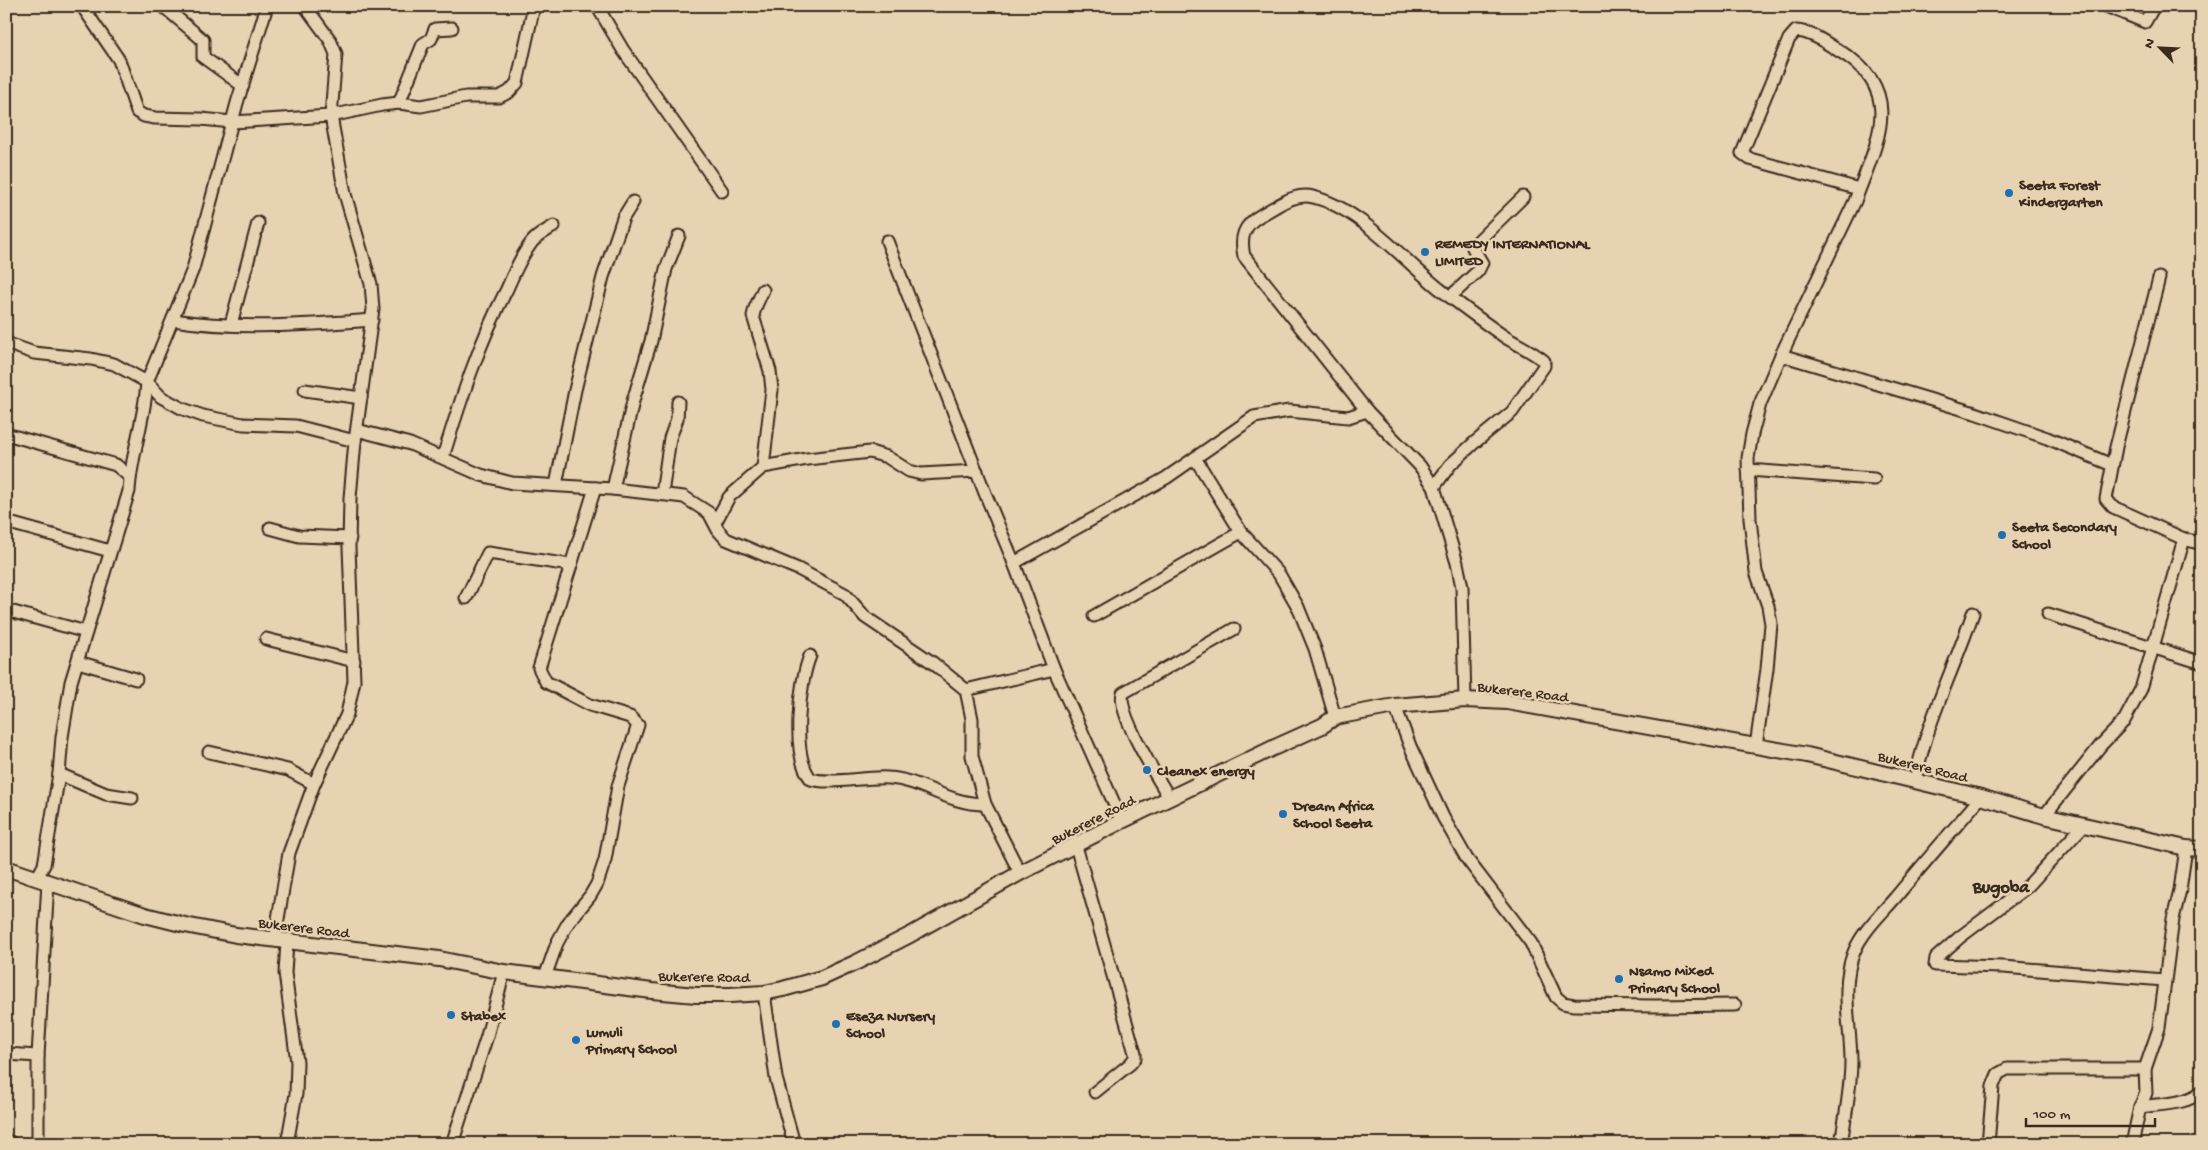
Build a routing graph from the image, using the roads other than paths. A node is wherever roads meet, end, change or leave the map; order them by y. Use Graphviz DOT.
graph roads {
  1 [pos="82,6"];
  2 [pos="163,6"];
  3 [pos="268,6"];
  4 [pos="305,6"];
  5 [pos="534,6"];
  6 [pos="597,6"];
  7 [pos="2106,6"];
  8 [pos="2154,6"];
  9 [pos="452,28"];
  10 [pos="244,86"];
  11 [pos="399,103"];
  12 [pos="331,116"];
  13 [pos="232,122"];
  14 [pos="1859,189"];
  15 [pos="722,191"];
  16 [pos="1522,197"];
  17 [pos="633,202"];
  18 [pos="258,222"];
  19 [pos="554,226"];
  20 [pos="679,236"];
  21 [pos="887,241"];
  22 [pos="2159,278"];
  23 [pos="763,290"];
  24 [pos="1450,297"];
  25 [pos="172,320"];
  26 [pos="372,320"];
  27 [pos="231,324"];
  28 [pos="6,343"];
  29 [pos="1781,355"];
  30 [pos="147,382"];
  31 [pos="305,390"];
  32 [pos="362,398"];
  33 [pos="678,402"];
  34 [pos="1367,411"];
  35 [pos="6,434"];
  36 [pos="356,435"];
  37 [pos="443,457"];
  38 [pos="1195,458"];
  39 [pos="2112,465"];
  40 [pos="763,467"];
  41 [pos="1748,470"];
  42 [pos="977,472"];
  43 [pos="130,477"];
  44 [pos="1874,478"];
  45 [pos="556,485"];
  46 [pos="1434,487"];
  47 [pos="595,488"];
  48 [pos="613,489"];
  49 [pos="662,494"];
  50 [pos="6,522"];
  51 [pos="715,523"];
  52 [pos="270,528"];
  53 [pos="1241,532"];
  54 [pos="350,538"];
  55 [pos="2184,539"];
  56 [pos="2202,544"];
  57 [pos="110,551"];
  58 [pos="1014,563"];
  59 [pos="571,565"];
  60 [pos="466,598"];
  61 [pos="6,610"];
  62 [pos="1973,613"];
  63 [pos="2048,614"];
  64 [pos="1094,616"];
  65 [pos="1234,629"];
  66 [pos="86,632"];
  67 [pos="266,639"];
  68 [pos="2154,647"];
  69 [pos="810,656"];
  70 [pos="354,661"];
  71 [pos="78,662"];
  72 [pos="2202,664"];
  73 [pos="1054,669"];
  74 [pos="136,679"];
  75 [pos="966,690"];
  76 [pos="1465,700"];
  77 [pos="1395,706"];
  78 [pos="1335,717"];
  79 [pos="1756,746"];
  80 [pos="209,752"];
  81 [pos="59,774"];
  82 [pos="1915,781"];
  83 [pos="314,784"];
  84 [pos="1981,797"];
  85 [pos="132,798"];
  86 [pos="1170,799"];
  87 [pos="985,804"];
  88 [pos="2044,816"];
  89 [pos="1122,821"];
  90 [pos="2084,825"];
  91 [pos="1076,846"];
  92 [pos="2186,848"];
  93 [pos="2202,849"];
  94 [pos="6,868"];
  95 [pos="1020,873"];
  96 [pos="42,880"];
  97 [pos="282,942"];
  98 [pos="504,972"];
  99 [pos="545,977"];
  100 [pos="2164,980"];
  101 [pos="764,992"];
  102 [pos="1735,1004"];
  103 [pos="6,1054"];
  104 [pos="38,1056"];
  105 [pos="2145,1069"];
  106 [pos="2202,1091"];
  107 [pos="1095,1092"];
  108 [pos="2140,1107"];
  109 [pos="6,1140"];
  110 [pos="13,1144"];
  111 [pos="38,1144"];
  112 [pos="287,1144"];
  113 [pos="452,1144"];
  114 [pos="794,1144"];
  115 [pos="1841,1144"];
  116 [pos="1988,1144"];
  117 [pos="2132,1144"];
  1 -- 13 [label="street"];
  2 -- 10 [label="street"];
  3 -- 10 [label="street"];
  4 -- 12 [label="street"];
  5 -- 11 [label="street"];
  6 -- 15 [label="street"];
  7 -- 8 [label="street"];
  9 -- 11 [label="street"];
  10 -- 13 [label="street"];
  11 -- 12 [label="street"];
  12 -- 13 [label="street"];
  12 -- 26 [label="street"];
  13 -- 25 [label="street"];
  14 -- 14 [label="street"];
  14 -- 29 [label="street"];
  16 -- 24 [label="street"];
  17 -- 45 [label="street"];
  18 -- 27 [label="street"];
  19 -- 37 [label="street"];
  20 -- 48 [label="street"];
  21 -- 42 [label="street"];
  22 -- 39 [label="street"];
  23 -- 40 [label="street"];
  24 -- 34 [label="street"];
  24 -- 46 [label="street"];
  25 -- 27 [label="street"];
  25 -- 30 [label="street"];
  26 -- 27 [label="street"];
  26 -- 32 [label="street"];
  28 -- 30 [label="street"];
  29 -- 39 [label="street"];
  29 -- 41 [label="street"];
  30 -- 36 [label="street"];
  30 -- 43 [label="street"];
  31 -- 32 [label="street"];
  32 -- 36 [label="street"];
  33 -- 49 [label="street"];
  34 -- 38 [label="street"];
  34 -- 46 [label="street"];
  35 -- 43 [label="street"];
  36 -- 37 [label="street"];
  36 -- 54 [label="street"];
  37 -- 45 [label="street"];
  38 -- 53 [label="street"];
  38 -- 58 [label="street"];
  39 -- 55 [label="street"];
  40 -- 42 [label="street"];
  40 -- 51 [label="street"];
  41 -- 44 [label="street"];
  41 -- 79 [label="street"];
  42 -- 58 [label="street"];
  43 -- 57 [label="street"];
  45 -- 47 [label="street"];
  46 -- 76 [label="street"];
  47 -- 48 [label="street"];
  47 -- 59 [label="street"];
  48 -- 49 [label="street"];
  49 -- 51 [label="street"];
  50 -- 57 [label="street"];
  51 -- 75 [label="street"];
  52 -- 54 [label="street"];
  53 -- 64 [label="street"];
  53 -- 78 [label="street"];
  54 -- 70 [label="street"];
  55 -- 56 [label="street"];
  55 -- 68 [label="street"];
  57 -- 66 [label="street"];
  58 -- 73 [label="street"];
  59 -- 60 [label="street"];
  59 -- 99 [label="street"];
  61 -- 66 [label="street"];
  62 -- 82 [label="street"];
  63 -- 68 [label="street"];
  65 -- 86 [label="street"];
  66 -- 71 [label="street"];
  67 -- 70 [label="street"];
  68 -- 72 [label="street"];
  68 -- 88 [label="street"];
  69 -- 87 [label="street"];
  70 -- 83 [label="street"];
  71 -- 74 [label="street"];
  71 -- 81 [label="street"];
  73 -- 75 [label="street"];
  73 -- 89 [label="street"];
  75 -- 87 [label="street"];
  76 -- 77 [label="main road, Bukerere Road"];
  76 -- 79 [label="main road, Bukerere Road"];
  77 -- 78 [label="main road, Bukerere Road"];
  77 -- 102 [label="street"];
  78 -- 86 [label="main road, Bukerere Road"];
  79 -- 82 [label="main road, Bukerere Road"];
  80 -- 83 [label="street"];
  81 -- 85 [label="street"];
  81 -- 96 [label="street"];
  82 -- 84 [label="main road, Bukerere Road"];
  83 -- 97 [label="street"];
  84 -- 88 [label="main road, Bukerere Road"];
  84 -- 115 [label="street"];
  86 -- 89 [label="main road, Bukerere Road"];
  87 -- 95 [label="street"];
  88 -- 90 [label="main road, Bukerere Road"];
  89 -- 91 [label="main road, Bukerere Road"];
  90 -- 92 [label="main road, Bukerere Road"];
  90 -- 100 [label="street"];
  91 -- 95 [label="main road, Bukerere Road"];
  91 -- 107 [label="street"];
  92 -- 93 [label="main road, Bukerere Road"];
  92 -- 100 [label="street"];
  94 -- 96 [label="main road, Bukerere Road"];
  95 -- 101 [label="main road, Bukerere Road"];
  96 -- 97 [label="main road, Bukerere Road"];
  96 -- 104 [label="street"];
  97 -- 98 [label="main road, Bukerere Road"];
  97 -- 112 [label="street"];
  98 -- 99 [label="main road, Bukerere Road"];
  98 -- 113 [label="street"];
  99 -- 101 [label="main road, Bukerere Road"];
  100 -- 105 [label="street"];
  101 -- 114 [label="street"];
  103 -- 104 [label="street"];
  104 -- 111 [label="street"];
  105 -- 108 [label="street"];
  105 -- 116 [label="street"];
  106 -- 108 [label="street"];
  108 -- 117 [label="street"];
  109 -- 110 [label="street"];
}
